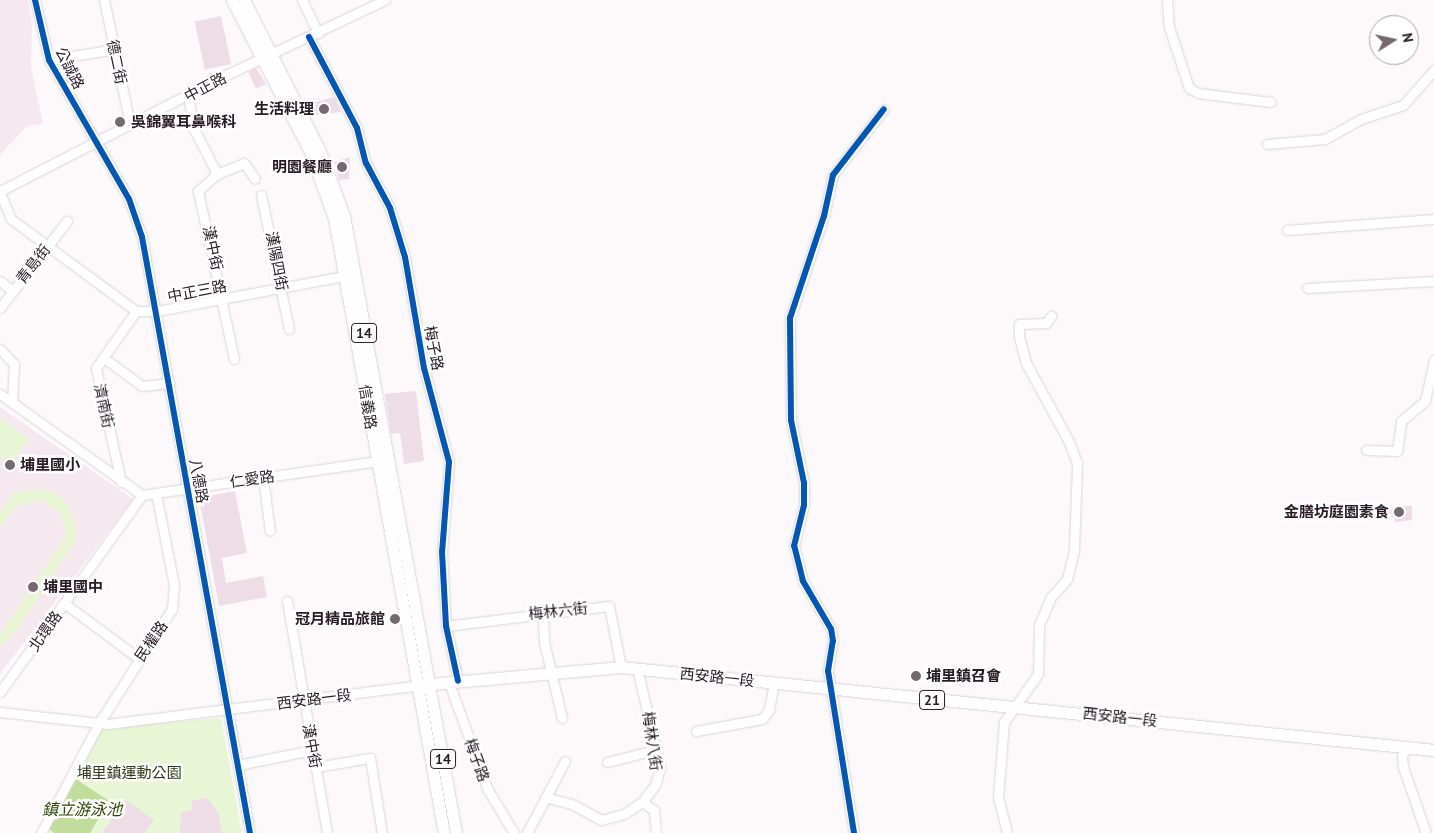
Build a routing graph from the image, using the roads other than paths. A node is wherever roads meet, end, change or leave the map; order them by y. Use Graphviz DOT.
graph roads {
  1 [pos="35,0"];
  2 [pos="104,0"];
  3 [pos="232,0"];
  4 [pos="244,0"];
  5 [pos="302,0"];
  6 [pos="385,0"];
  7 [pos="1167,0"];
  8 [pos="318,33"];
  9 [pos="309,37"];
  10 [pos="114,49"];
  11 [pos="266,57"];
  12 [pos="49,60"];
  13 [pos="1434,70"];
  14 [pos="188,96"];
  15 [pos="1270,102"];
  16 [pos="884,109"];
  17 [pos="130,124"];
  18 [pos="98,141"];
  19 [pos="1267,144"];
  20 [pos="217,174"];
  21 [pos="255,179"];
  22 [pos="0,192"];
  23 [pos="261,195"];
  24 [pos="1434,218"];
  25 [pos="67,221"];
  26 [pos="1287,230"];
  27 [pos="47,246"];
  28 [pos="349,275"];
  29 [pos="0,281"];
  30 [pos="1434,281"];
  31 [pos="283,288"];
  32 [pos="1307,288"];
  33 [pos="13,290"];
  34 [pos="224,299"];
  35 [pos="0,308"];
  36 [pos="136,311"];
  37 [pos="157,311"];
  38 [pos="1051,316"];
  39 [pos="289,328"];
  40 [pos="0,349"];
  41 [pos="104,358"];
  42 [pos="234,359"];
  43 [pos="1434,360"];
  44 [pos="170,383"];
  45 [pos="0,394"];
  46 [pos="12,403"];
  47 [pos="1366,450"];
  48 [pos="382,460"];
  49 [pos="263,478"];
  50 [pos="121,482"];
  51 [pos="188,488"];
  52 [pos="156,493"];
  53 [pos="142,495"];
  54 [pos="270,531"];
  55 [pos="287,600"];
  56 [pos="64,603"];
  57 [pos="543,612"];
  58 [pos="446,626"];
  59 [pos="138,658"];
  60 [pos="621,667"];
  61 [pos="637,668"];
  62 [pos="550,670"];
  63 [pos="453,682"];
  64 [pos="774,683"];
  65 [pos="425,685"];
  66 [pos="831,689"];
  67 [pos="0,692"];
  68 [pos="304,700"];
  69 [pos="1014,707"];
  70 [pos="228,709"];
  71 [pos="0,712"];
  72 [pos="562,718"];
  73 [pos="99,723"];
  74 [pos="696,731"];
  75 [pos="1408,747"];
  76 [pos="312,750"];
  77 [pos="655,750"];
  78 [pos="1434,750"];
  79 [pos="565,761"];
  80 [pos="607,762"];
  81 [pos="238,765"];
  82 [pos="316,767"];
  83 [pos="545,797"];
  84 [pos="642,802"];
  85 [pos="40,833"];
  86 [pos="250,833"];
  87 [pos="327,833"];
  88 [pos="382,833"];
  89 [pos="444,833"];
  90 [pos="456,833"];
  91 [pos="514,833"];
  92 [pos="526,833"];
  93 [pos="656,833"];
  94 [pos="854,833"];
  95 [pos="1007,833"];
  96 [pos="1426,833"];
  1 -- 12 [label="street, 公誠路"];
  2 -- 10 [label="street, 德二街"];
  3 -- 11 [label="main road, 信義路 / 14"];
  4 -- 11 [label="main road, 信義路 / 14"];
  5 -- 8 [label="street"];
  6 -- 8 [label="street, 中正路"];
  7 -- 15 [label="street"];
  8 -- 9 [label="street, 中正路"];
  9 -- 11 [label="street, 中正路"];
  9 -- 58 [label="street, 梅子路"];
  10 -- 12 [label="street"];
  10 -- 17 [label="street, 德二街"];
  11 -- 14 [label="street, 中正路"];
  11 -- 28 [label="main road, 信義路 / 14"];
  12 -- 18 [label="street, 公誠路"];
  13 -- 19 [label="street"];
  14 -- 17 [label="street, 中正路"];
  14 -- 20 [label="street"];
  16 -- 66 [label="street"];
  17 -- 18 [label="street, 中正路"];
  18 -- 22 [label="street, 中正路"];
  18 -- 37 [label="street, 八德路"];
  20 -- 21 [label="street"];
  20 -- 34 [label="street, 漢中街"];
  22 -- 27 [label="street"];
  23 -- 31 [label="street, 漢陽四街"];
  24 -- 26 [label="street"];
  25 -- 27 [label="street, 青島街"];
  27 -- 33 [label="street, 青島街"];
  27 -- 36 [label="street"];
  28 -- 31 [label="street, 中正三路"];
  28 -- 48 [label="main road, 信義路 / 14"];
  29 -- 33 [label="street"];
  30 -- 32 [label="street"];
  31 -- 34 [label="street, 中正三路"];
  31 -- 39 [label="street, 漢陽四街"];
  33 -- 35 [label="street, 青島街"];
  34 -- 37 [label="street, 中正三路"];
  34 -- 42 [label="street, 漢中街"];
  36 -- 37 [label="street, 中正三路"];
  36 -- 41 [label="street, 濟南街"];
  37 -- 44 [label="street, 八德路"];
  38 -- 69 [label="street"];
  40 -- 46 [label="street"];
  41 -- 44 [label="street"];
  41 -- 50 [label="street, 濟南街"];
  43 -- 47 [label="street"];
  44 -- 51 [label="street, 八德路"];
  45 -- 46 [label="street"];
  46 -- 50 [label="street"];
  48 -- 49 [label="street, 仁愛路"];
  48 -- 65 [label="main road, 信義路 / 14"];
  49 -- 51 [label="street, 仁愛路"];
  49 -- 54 [label="street"];
  50 -- 53 [label="street"];
  51 -- 52 [label="street, 仁愛路"];
  51 -- 70 [label="street, 八德路"];
  52 -- 53 [label="street, 仁愛路"];
  52 -- 59 [label="street, 民權路"];
  53 -- 56 [label="street, 北環路"];
  55 -- 68 [label="street, 漢中街"];
  56 -- 59 [label="street"];
  56 -- 67 [label="street, 北環路"];
  57 -- 58 [label="street, 梅林六街"];
  57 -- 60 [label="street, 梅林六街"];
  57 -- 62 [label="street"];
  58 -- 63 [label="street, 梅子路"];
  59 -- 73 [label="street, 民權路"];
  60 -- 61 [label="main road, 西安路一段 / 21"];
  60 -- 62 [label="main road, 西安路一段 / 21"];
  61 -- 64 [label="main road, 西安路一段 / 21"];
  61 -- 77 [label="street, 梅林八街"];
  62 -- 63 [label="main road, 西安路一段 / 21"];
  62 -- 72 [label="street"];
  63 -- 65 [label="main road, 西安路一段 / 21"];
  63 -- 91 [label="street, 梅子路"];
  64 -- 66 [label="main road, 西安路一段 / 21"];
  64 -- 74 [label="street"];
  65 -- 68 [label="street, 西安路一段"];
  65 -- 89 [label="main road, 信義路 / 14"];
  65 -- 90 [label="main road, 信義路 / 14"];
  66 -- 69 [label="main road, 西安路一段 / 21"];
  66 -- 94 [label="street"];
  68 -- 70 [label="street, 西安路一段"];
  68 -- 76 [label="street, 漢中街"];
  69 -- 75 [label="main road, 西安路一段 / 21"];
  69 -- 95 [label="street"];
  70 -- 73 [label="street, 西安路一段"];
  70 -- 81 [label="street, 八德路"];
  71 -- 73 [label="street, 西安路一段"];
  73 -- 85 [label="street, 民權路"];
  75 -- 78 [label="main road, 西安路一段 / 21"];
  75 -- 96 [label="street"];
  76 -- 81 [label="street"];
  76 -- 82 [label="street, 漢中街"];
  77 -- 80 [label="street"];
  77 -- 84 [label="street, 梅林八街"];
  79 -- 83 [label="street"];
  81 -- 86 [label="street, 八德路"];
  82 -- 87 [label="street, 漢中街"];
  82 -- 88 [label="street"];
  83 -- 84 [label="street"];
  83 -- 92 [label="street"];
  84 -- 93 [label="street"];
}
